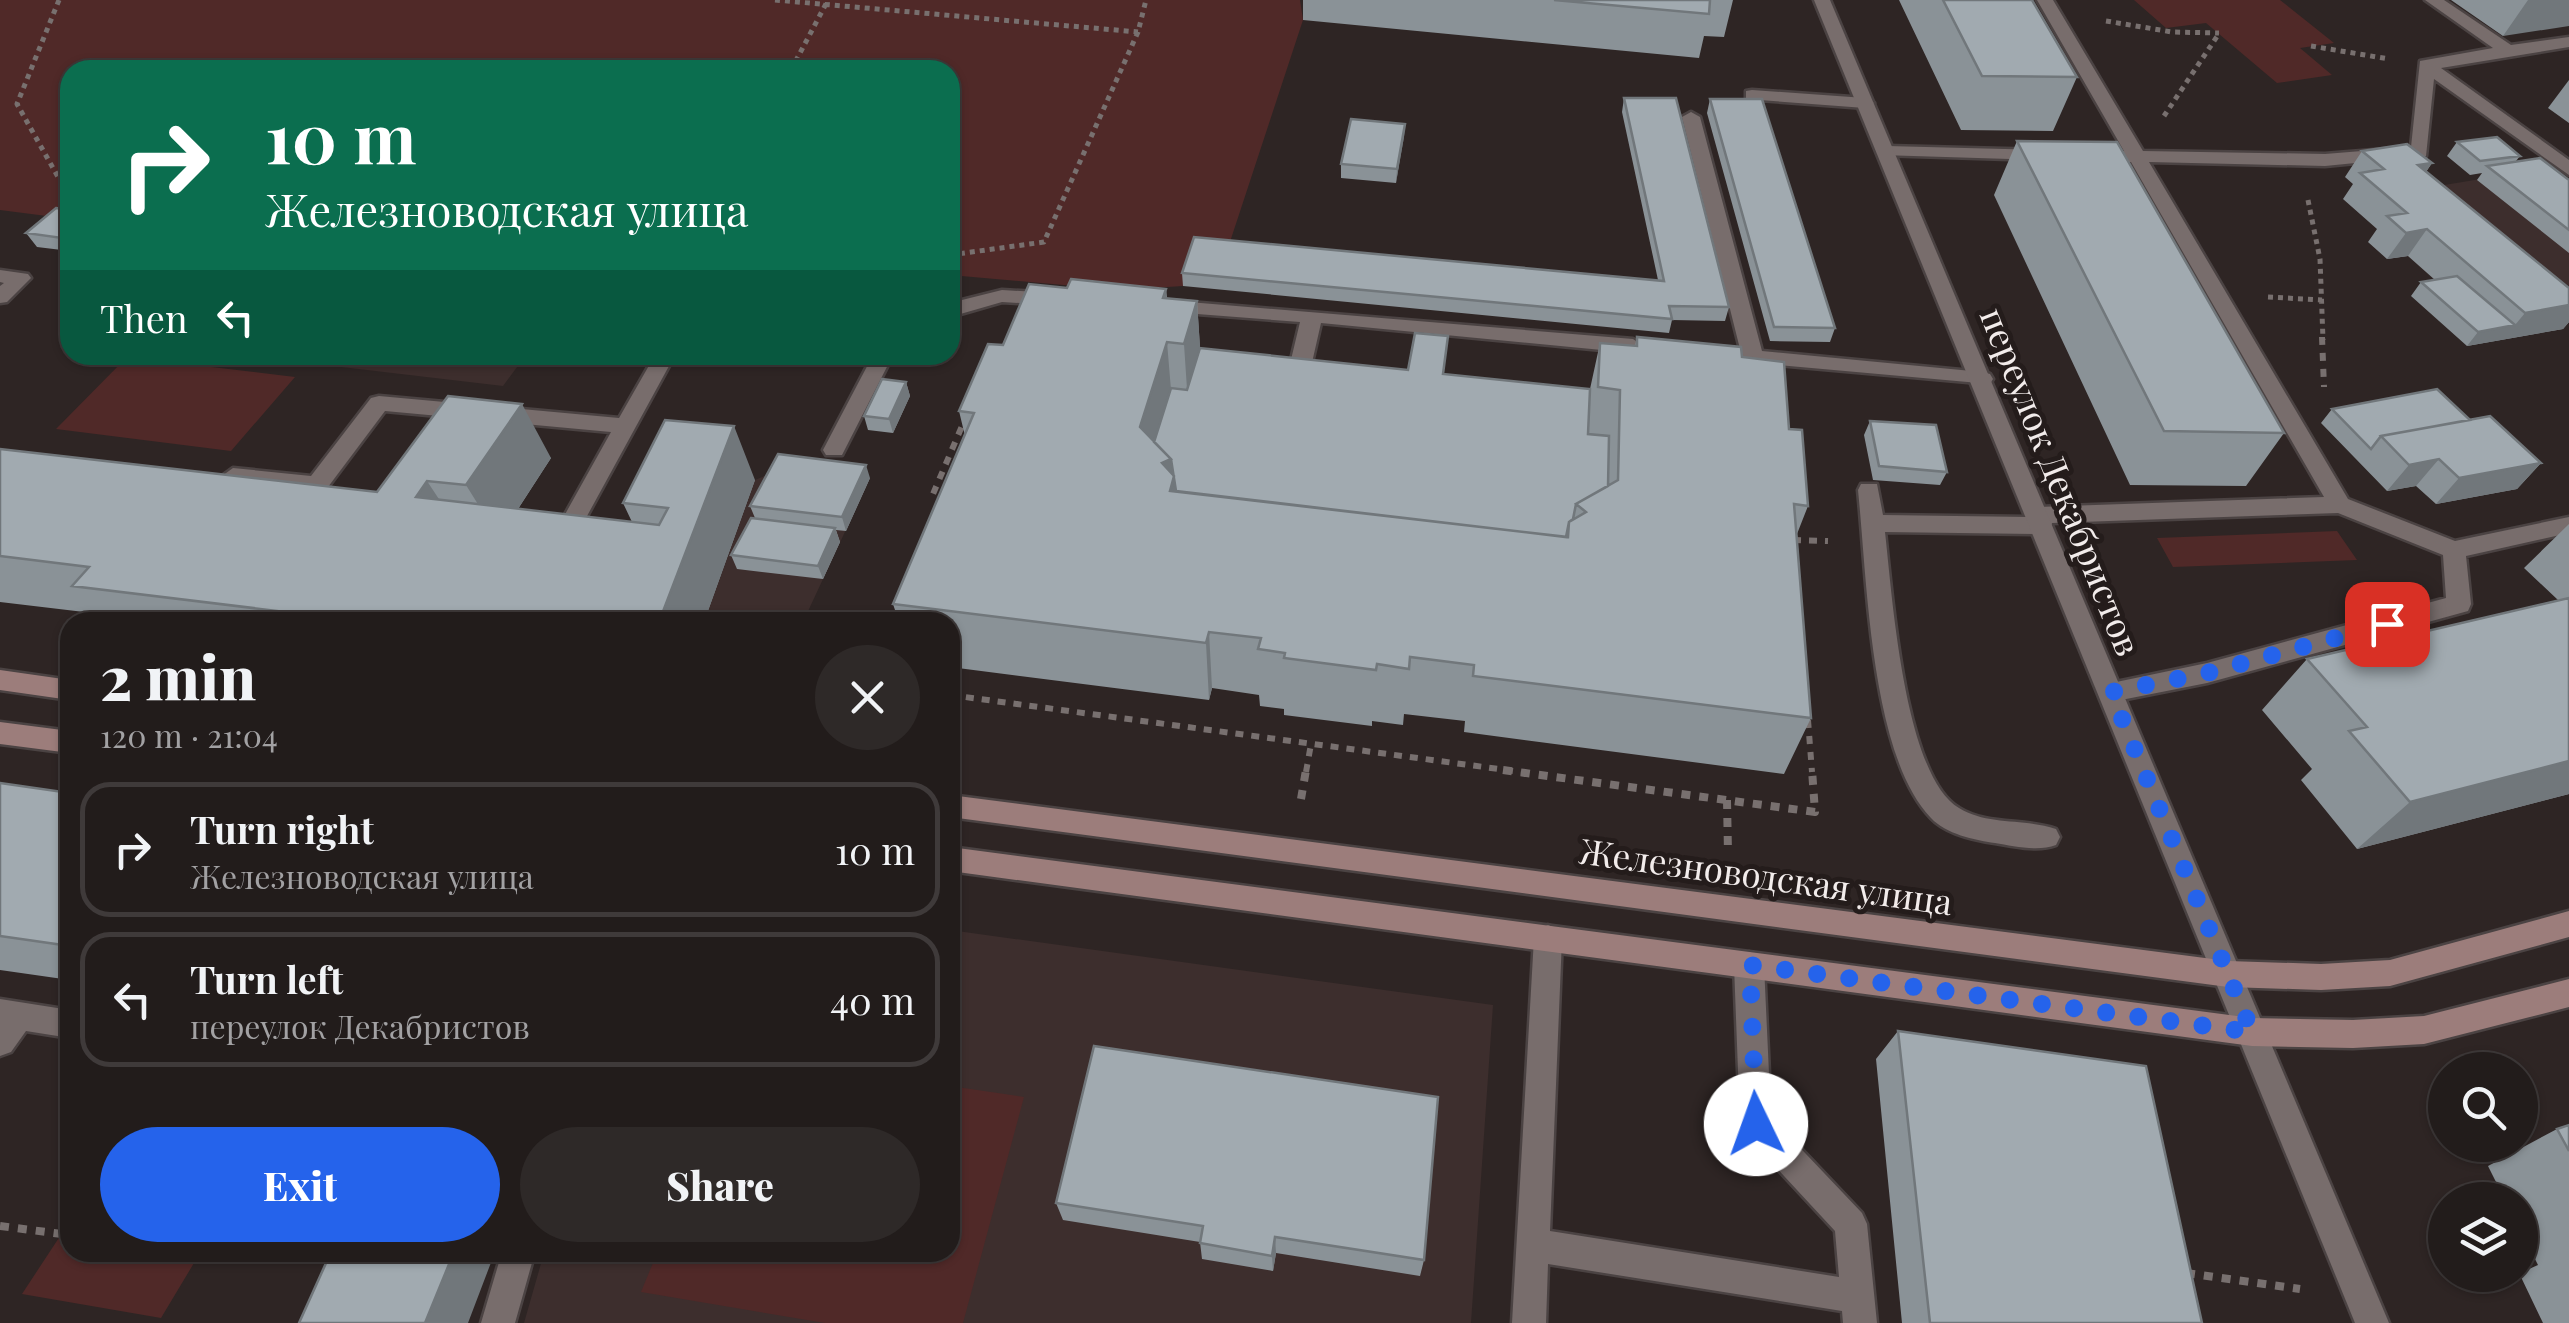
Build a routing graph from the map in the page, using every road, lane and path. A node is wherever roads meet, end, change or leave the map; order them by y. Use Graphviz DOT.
graph roads {
  1 [pos="59,0"];
  2 [pos="775,0"];
  3 [pos="1146,0"];
  4 [pos="1822,0"];
  5 [pos="2432,0"];
  6 [pos="826,3"];
  7 [pos="2049,6"];
  8 [pos="1138,32"];
  9 [pos="2569,42"];
  10 [pos="2311,46"];
  11 [pos="2508,52"];
  12 [pos="795,60"];
  13 [pos="2426,65"];
  14 [pos="1752,95"];
  15 [pos="1865,103"];
  16 [pos="1691,117"];
  17 [pos="1887,152"];
  18 [pos="2401,154"];
  19 [pos="2136,157"];
  20 [pos="2299,160"];
  21 [pos="2569,169"];
  22 [pos="2428,175"];
  23 [pos="60,180"];
  24 [pos="960,255"];
  25 [pos="0,276"];
  26 [pos="0,298"];
  27 [pos="1079,301"];
  28 [pos="1138,304"];
  29 [pos="960,307"];
  30 [pos="1312,316"];
  31 [pos="1656,348"];
  32 [pos="1695,352"];
  33 [pos="1754,358"];
  34 [pos="660,365"];
  35 [pos="878,365"];
  36 [pos="1982,379"];
  37 [pos="972,404"];
  38 [pos="1290,411"];
  39 [pos="2285,412"];
  40 [pos="626,426"];
  41 [pos="834,450"];
  42 [pos="218,474"];
  43 [pos="1869,490"];
  44 [pos="2340,505"];
  45 [pos="2040,520"];
  46 [pos="1792,522"];
  47 [pos="1873,522"];
  48 [pos="936,523"];
  49 [pos="2569,525"];
  50 [pos="2454,550"];
  51 [pos="1795,560"];
  52 [pos="551,562"];
  53 [pos="0,680"];
  54 [pos="60,689"];
  55 [pos="2111,692"];
  56 [pos="960,697"];
  57 [pos="1807,715"];
  58 [pos="0,733"];
  59 [pos="60,741"];
  60 [pos="1311,744"];
  61 [pos="1301,798"];
  62 [pos="1727,800"];
  63 [pos="960,807"];
  64 [pos="2046,837"];
  65 [pos="1728,853"];
  66 [pos="960,860"];
  67 [pos="2569,924"];
  68 [pos="1548,938"];
  69 [pos="1750,965"];
  70 [pos="2228,974"];
  71 [pos="2569,993"];
  72 [pos="9,1014"];
  73 [pos="60,1022"];
  74 [pos="2252,1032"];
  75 [pos="0,1042"];
  76 [pos="0,1226"];
  77 [pos="60,1234"];
  78 [pos="1533,1245"];
  79 [pos="516,1262"];
  80 [pos="2169,1270"];
  81 [pos="2300,1289"];
  82 [pos="1859,1310"];
  83 [pos="498,1323"];
  84 [pos="1529,1323"];
  85 [pos="2372,1323"];
  1 -- 23 [label="path"];
  2 -- 6 [label="path"];
  3 -- 8 [label="path"];
  4 -- 15 [label="street, переулок Декабристов"];
  5 -- 11 [label="street"];
  6 -- 8 [label="path"];
  6 -- 12 [label="path"];
  7 -- 19 [label="street"];
  7 -- 19 [label="path"];
  8 -- 24 [label="path"];
  9 -- 11 [label="street"];
  10 -- 13 [label="path"];
  11 -- 13 [label="street"];
  13 -- 18 [label="street"];
  13 -- 21 [label="street"];
  14 -- 15 [label="street"];
  15 -- 17 [label="street, переулок Декабристов"];
  16 -- 33 [label="street"];
  17 -- 19 [label="street"];
  17 -- 36 [label="street, переулок Декабристов"];
  18 -- 20 [label="street"];
  18 -- 22 [label="street"];
  19 -- 20 [label="street"];
  19 -- 39 [label="street"];
  20 -- 39 [label="path"];
  25 -- 26 [label="street"];
  27 -- 29 [label="street"];
  28 -- 30 [label="street"];
  30 -- 31 [label="street"];
  30 -- 38 [label="street"];
  32 -- 33 [label="street"];
  33 -- 36 [label="street"];
  34 -- 40 [label="street"];
  35 -- 41 [label="street"];
  36 -- 45 [label="street, переулок Декабристов"];
  37 -- 48 [label="path"];
  39 -- 44 [label="street"];
  40 -- 42 [label="street"];
  40 -- 52 [label="street"];
  43 -- 47 [label="street"];
  44 -- 45 [label="street"];
  44 -- 50 [label="street"];
  45 -- 47 [label="street"];
  45 -- 55 [label="street, переулок Декабристов"];
  46 -- 51 [label="path"];
  47 -- 64 [label="street"];
  49 -- 50 [label="street"];
  50 -- 55 [label="street"];
  53 -- 54 [label="street"];
  55 -- 70 [label="street, переулок Декабристов"];
  56 -- 60 [label="path"];
  57 -- 62 [label="path"];
  58 -- 59 [label="street"];
  60 -- 61 [label="path"];
  60 -- 62 [label="path"];
  62 -- 65 [label="path"];
  63 -- 70 [label="street, Железноводская улица"];
  66 -- 68 [label="street"];
  67 -- 70 [label="street, Железноводская улица"];
  68 -- 69 [label="street"];
  68 -- 78 [label="street"];
  69 -- 74 [label="street"];
  69 -- 82 [label="street"];
  70 -- 74 [label="street, переулок Декабристов"];
  71 -- 74 [label="street"];
  72 -- 73 [label="street"];
  72 -- 75 [label="street"];
  74 -- 85 [label="street, переулок Декабристов"];
  76 -- 77 [label="path"];
  78 -- 82 [label="street"];
  78 -- 84 [label="street"];
  79 -- 83 [label="street"];
  80 -- 81 [label="path"];
}
